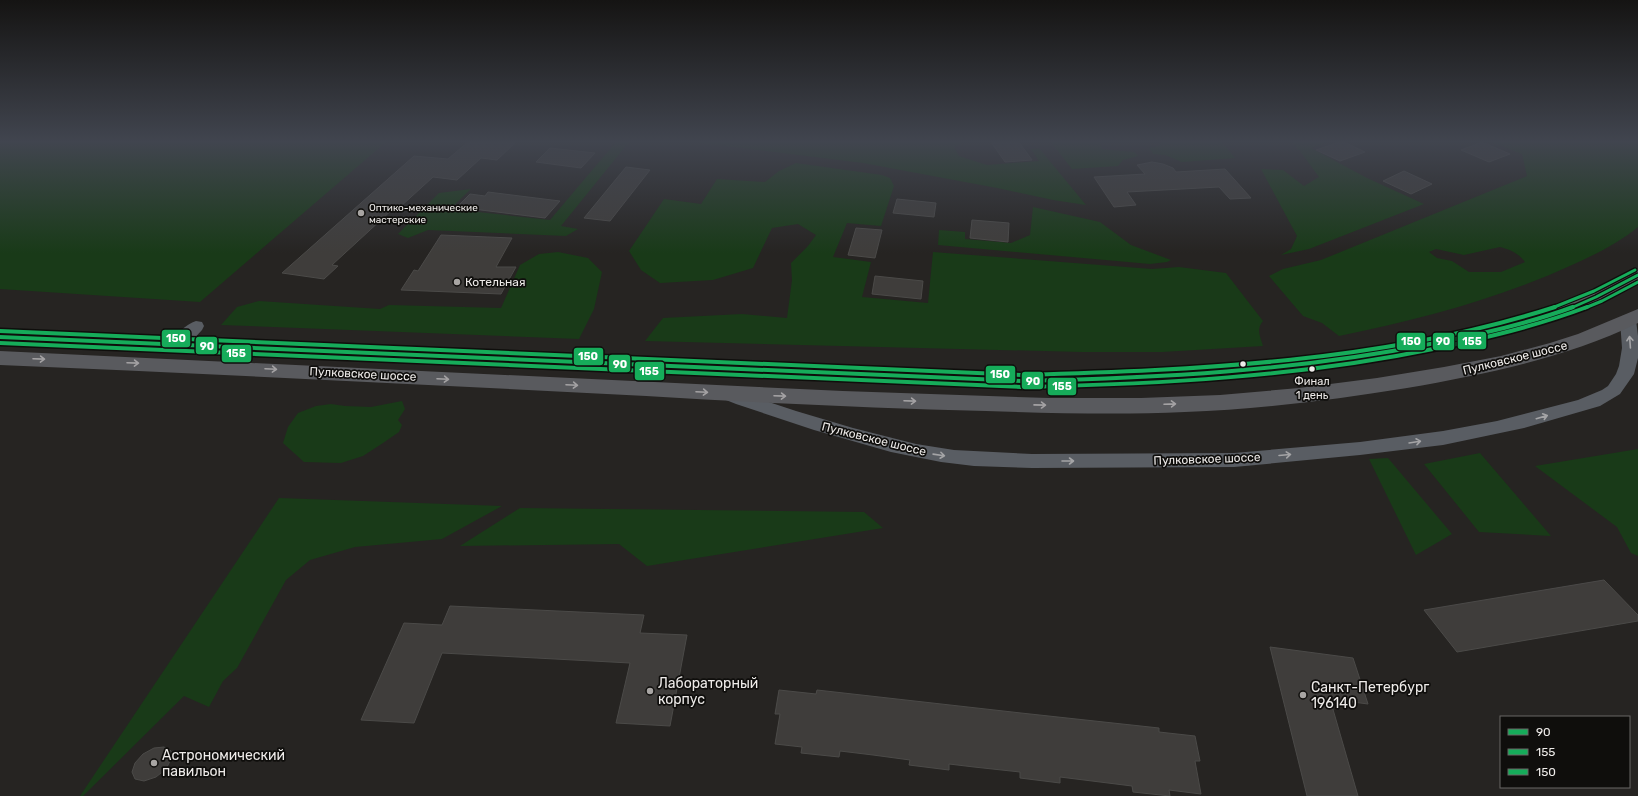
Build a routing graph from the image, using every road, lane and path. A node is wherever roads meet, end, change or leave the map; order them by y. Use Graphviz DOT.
graph roads {
  1 [pos="1638,275"];
  2 [pos="1633,318"];
  3 [pos="196,326"];
  4 [pos="0,337"];
  5 [pos="177,344"];
  6 [pos="0,358"];
  7 [pos="727,394"];
  1 -- 5 [label="highway, Пулковское шоссе"];
  7 -- 2 [label="highway, Пулковское шоссе, one-way"];
  7 -- 2 [label="street, Пулковское шоссе, one-way"];
  3 -- 5 [label="street"];
  4 -- 5 [label="highway, Пулковское шоссе"];
  6 -- 7 [label="highway, Пулковское шоссе, one-way"];
}
